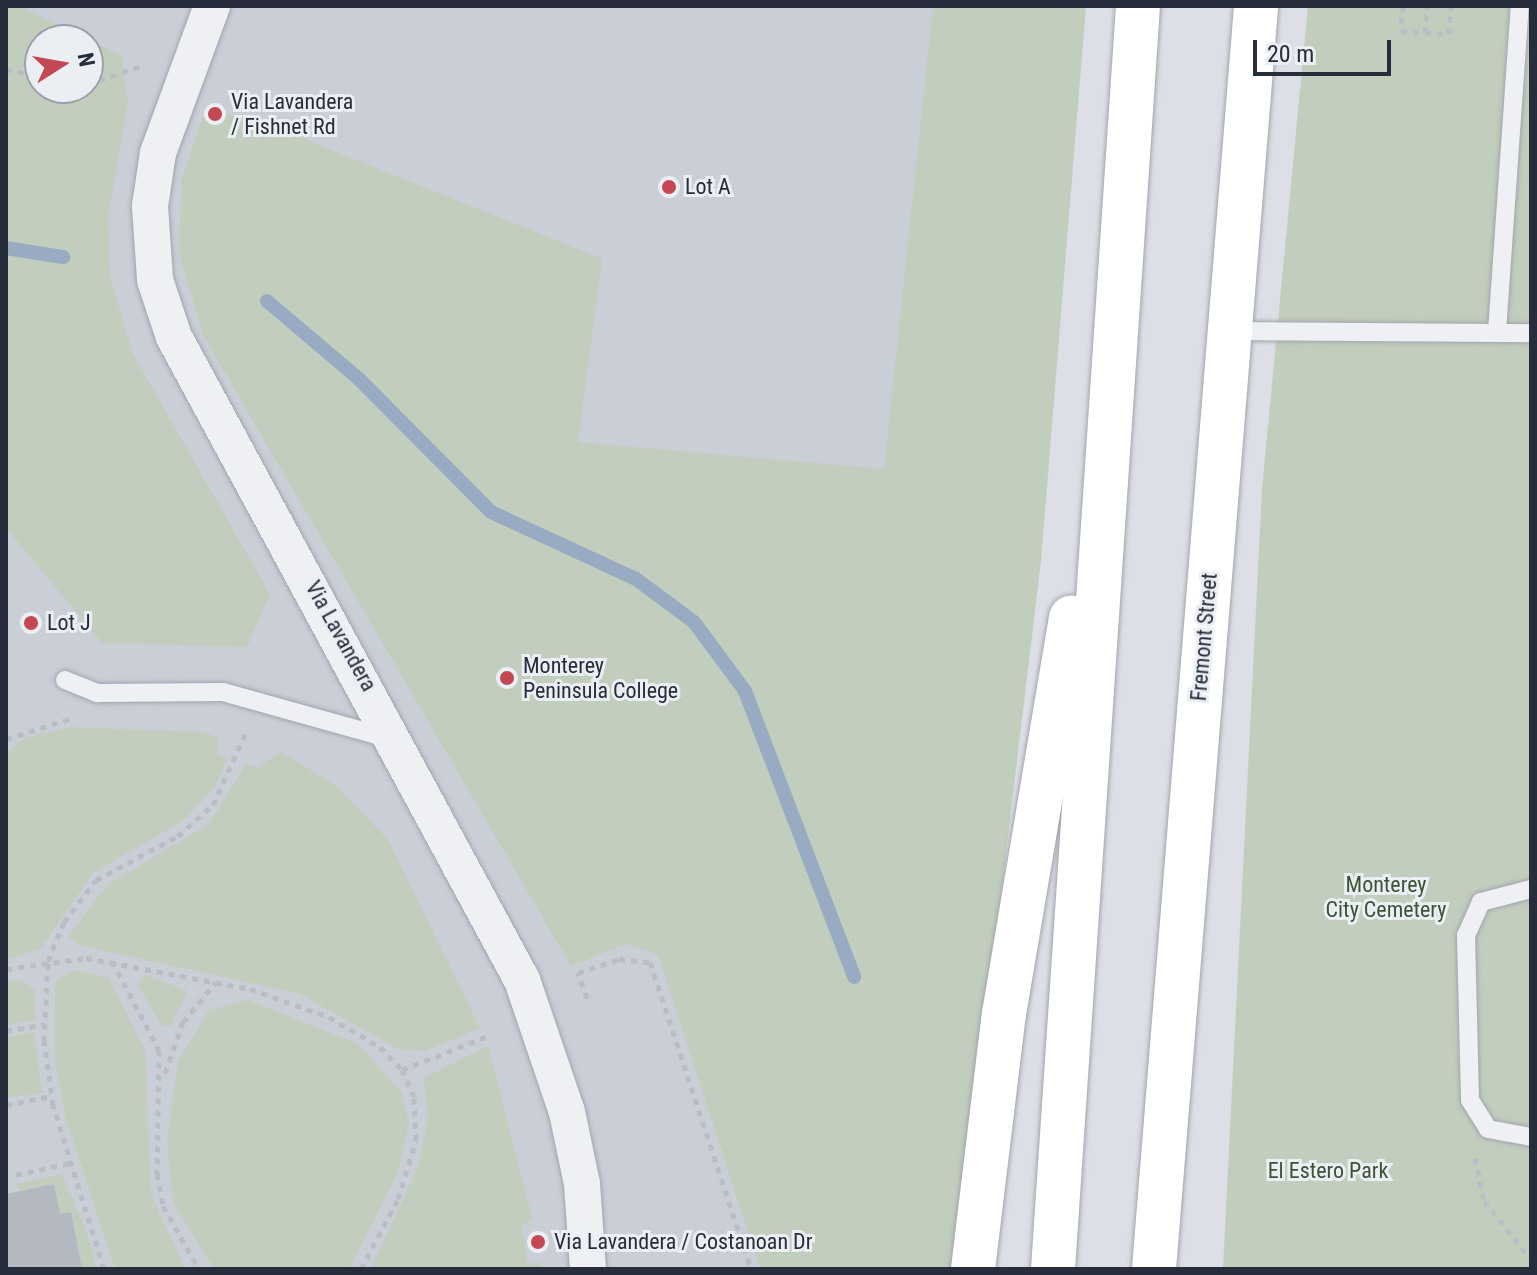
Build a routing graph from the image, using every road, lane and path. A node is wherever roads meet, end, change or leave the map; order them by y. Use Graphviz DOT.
graph roads {
  1 [pos="212,6"];
  2 [pos="1138,6"];
  3 [pos="1256,6"];
  4 [pos="1403,6"];
  5 [pos="1427,6"];
  6 [pos="1451,6"];
  7 [pos="1520,6"];
  8 [pos="1425,33"];
  9 [pos="144,65"];
  10 [pos="104,79"];
  11 [pos="1229,331"];
  12 [pos="1497,332"];
  13 [pos="1531,333"];
  14 [pos="1105,435"];
  15 [pos="65,680"];
  16 [pos="257,699"];
  17 [pos="398,741"];
  18 [pos="1531,889"];
  19 [pos="48,961"];
  20 [pos="112,961"];
  21 [pos="6,969"];
  22 [pos="217,981"];
  23 [pos="587,998"];
  24 [pos="44,1024"];
  25 [pos="6,1031"];
  26 [pos="490,1035"];
  27 [pos="402,1070"];
  28 [pos="164,1075"];
  29 [pos="52,1096"];
  30 [pos="1470,1100"];
  31 [pos="6,1105"];
  32 [pos="1531,1137"];
  33 [pos="70,1163"];
  34 [pos="16,1175"];
  35 [pos="1531,1259"];
  36 [pos="104,1269"];
  37 [pos="199,1269"];
  38 [pos="361,1269"];
  39 [pos="588,1269"];
  40 [pos="751,1269"];
  41 [pos="973,1269"];
  42 [pos="1053,1269"];
  43 [pos="1154,1269"];
  1 -- 17 [label="street, Via Lavandera"];
  2 -- 14 [label="main road"];
  3 -- 11 [label="main road, Fremont Street"];
  4 -- 8 [label="path"];
  5 -- 8 [label="path"];
  6 -- 8 [label="path"];
  7 -- 12 [label="lane"];
  9 -- 10 [label="path"];
  11 -- 12 [label="lane"];
  11 -- 43 [label="main road, Fremont Street"];
  12 -- 13 [label="lane"];
  14 -- 41 [label="main road"];
  14 -- 42 [label="main road"];
  15 -- 16 [label="lane"];
  16 -- 17 [label="lane"];
  16 -- 19 [label="path"];
  17 -- 39 [label="street, Via Lavandera"];
  18 -- 30 [label="lane"];
  19 -- 20 [label="path"];
  19 -- 21 [label="path"];
  19 -- 24 [label="path"];
  20 -- 22 [label="path"];
  20 -- 28 [label="path"];
  22 -- 27 [label="path"];
  22 -- 28 [label="path"];
  23 -- 40 [label="path"];
  24 -- 25 [label="path"];
  24 -- 29 [label="path"];
  26 -- 27 [label="path"];
  27 -- 38 [label="path"];
  28 -- 37 [label="path"];
  29 -- 31 [label="path"];
  29 -- 33 [label="path"];
  30 -- 32 [label="lane"];
  30 -- 35 [label="path"];
  33 -- 34 [label="path"];
  33 -- 36 [label="path"];
}
